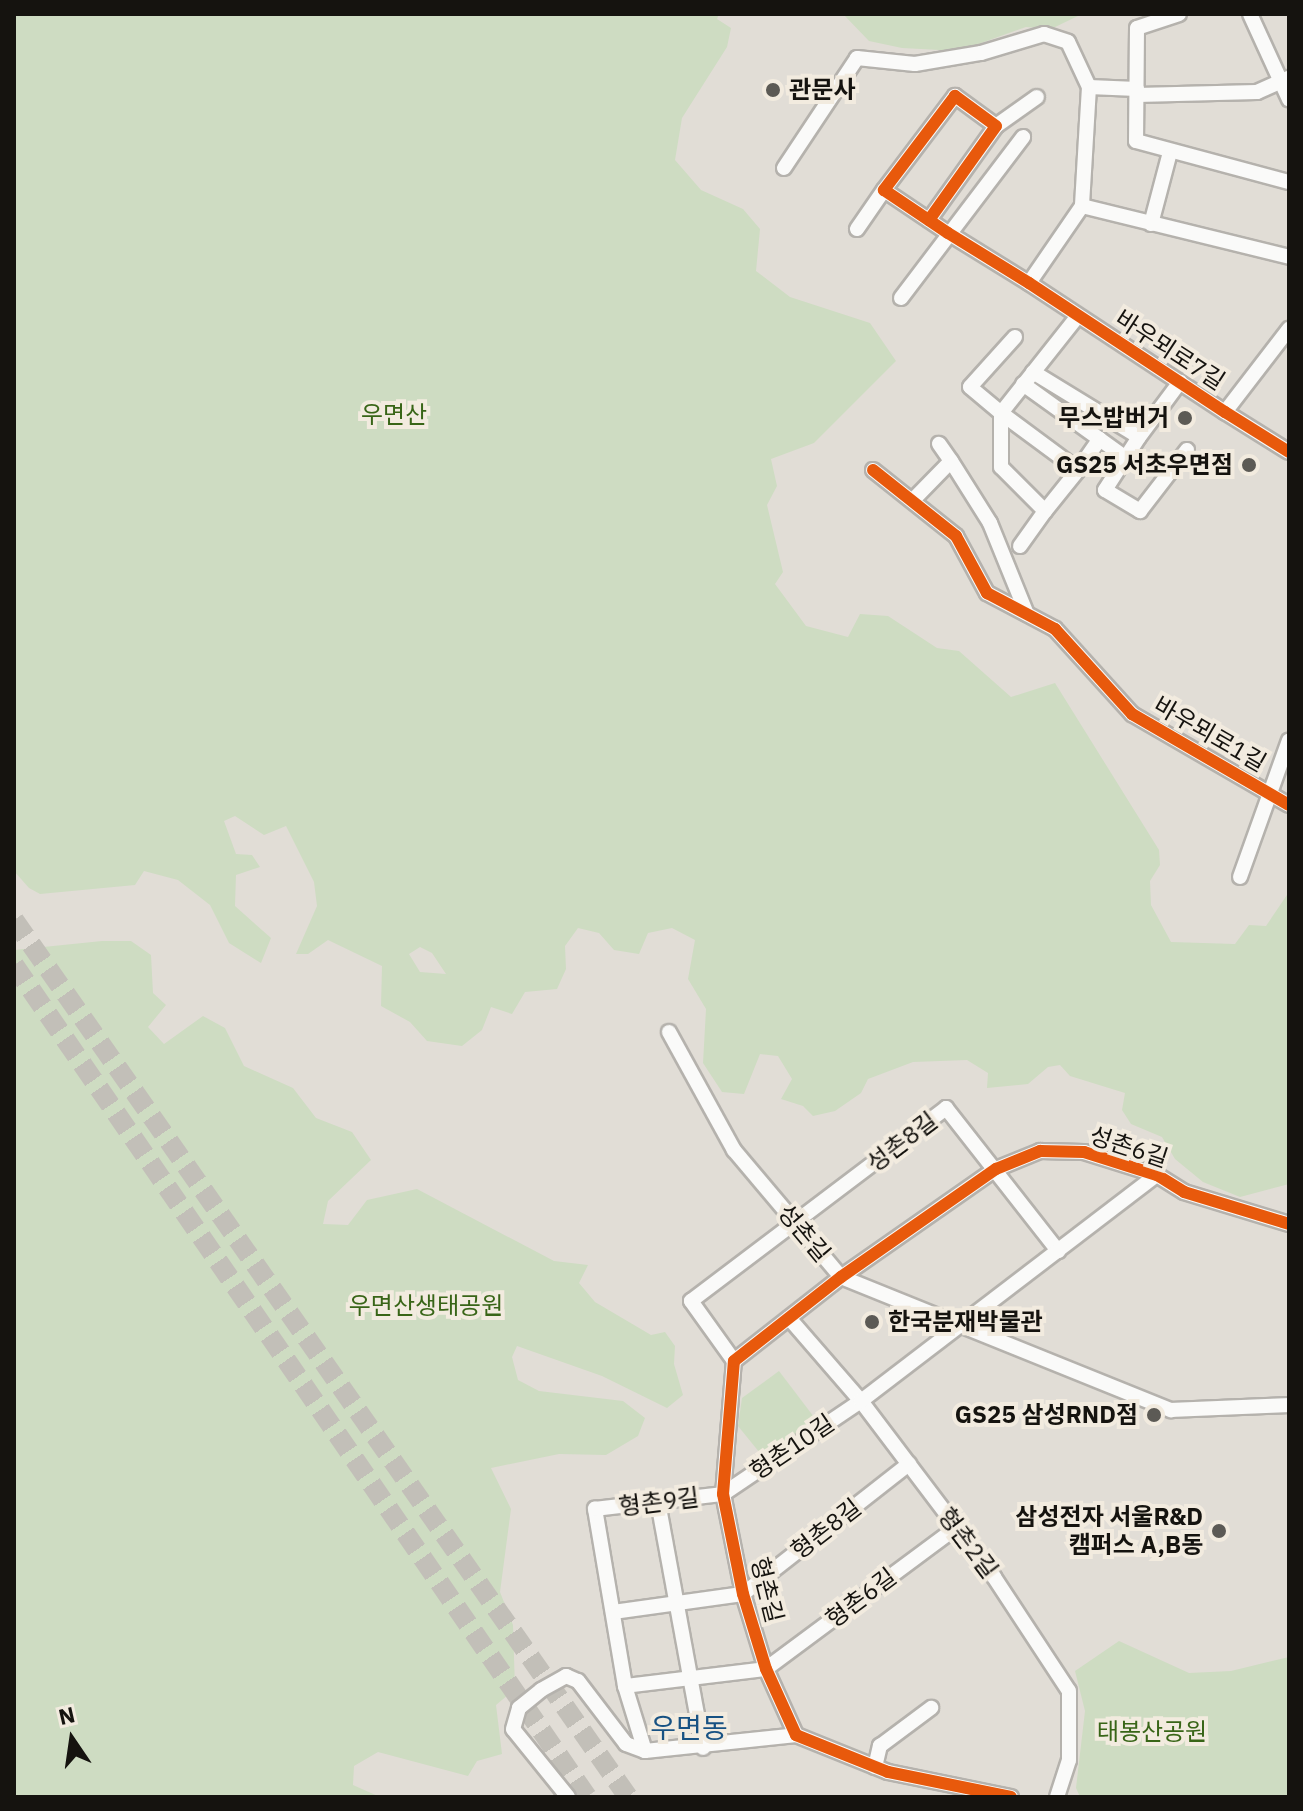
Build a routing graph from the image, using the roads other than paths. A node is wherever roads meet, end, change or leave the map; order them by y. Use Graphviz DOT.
graph roads {
  1 [pos="1179,14"];
  2 [pos="1250,14"];
  3 [pos="1284,79"];
  4 [pos="1089,87"];
  5 [pos="1137,92"];
  6 [pos="1037,97"];
  7 [pos="1289,99"];
  8 [pos="996,126"];
  9 [pos="1023,137"];
  10 [pos="1170,152"];
  11 [pos="784,168"];
  12 [pos="1289,182"];
  13 [pos="884,190"];
  14 [pos="1082,206"];
  15 [pos="929,220"];
  16 [pos="1151,224"];
  17 [pos="857,229"];
  18 [pos="948,233"];
  19 [pos="1289,257"];
  20 [pos="1029,283"];
  21 [pos="901,298"];
  22 [pos="1077,317"];
  23 [pos="1289,329"];
  24 [pos="1015,337"];
  25 [pos="1033,372"];
  26 [pos="1180,382"];
  27 [pos="1023,384"];
  28 [pos="1225,412"];
  29 [pos="1001,413"];
  30 [pos="1139,437"];
  31 [pos="1100,439"];
  32 [pos="939,444"];
  33 [pos="1187,450"];
  34 [pos="1289,452"];
  35 [pos="1126,458"];
  36 [pos="951,461"];
  37 [pos="873,470"];
  38 [pos="1078,470"];
  39 [pos="913,500"];
  40 [pos="1045,511"];
  41 [pos="1020,546"];
  42 [pos="1027,614"];
  43 [pos="1289,740"];
  44 [pos="1267,794"];
  45 [pos="1289,805"];
  46 [pos="1240,877"];
  47 [pos="669,1032"];
  48 [pos="996,1169"];
  49 [pos="1157,1175"];
  50 [pos="794,1223"];
  51 [pos="1289,1224"];
  52 [pos="1058,1251"];
  53 [pos="841,1277"];
  54 [pos="789,1318"];
  55 [pos="960,1327"];
  56 [pos="734,1361"];
  57 [pos="861,1401"];
  58 [pos="1289,1405"];
  59 [pos="909,1464"];
  60 [pos="723,1494"];
  61 [pos="658,1502"];
  62 [pos="957,1527"];
  63 [pos="743,1594"];
  64 [pos="679,1603"];
  65 [pos="613,1612"];
  66 [pos="766,1669"];
  67 [pos="692,1678"];
  68 [pos="625,1686"];
  69 [pos="931,1708"];
  70 [pos="796,1735"];
  71 [pos="703,1748"];
  72 [pos="645,1751"];
  73 [pos="875,1767"];
  74 [pos="568,1797"];
  75 [pos="1011,1797"];
  76 [pos="1057,1797"];
  1 -- 5 [label="street"];
  2 -- 3 [label="street"];
  3 -- 5 [label="street"];
  3 -- 7 [label="street"];
  4 -- 5 [label="street"];
  4 -- 11 [label="street"];
  4 -- 14 [label="street"];
  5 -- 10 [label="street"];
  6 -- 8 [label="street"];
  8 -- 13 [label="street"];
  8 -- 15 [label="street"];
  9 -- 18 [label="street"];
  10 -- 12 [label="street"];
  10 -- 16 [label="street"];
  13 -- 15 [label="street, 바우뫼로7길"];
  13 -- 17 [label="street"];
  14 -- 16 [label="street"];
  14 -- 20 [label="street"];
  15 -- 18 [label="street, 바우뫼로7길"];
  16 -- 19 [label="street"];
  18 -- 20 [label="street, 바우뫼로7길"];
  18 -- 21 [label="street"];
  20 -- 22 [label="street, 바우뫼로7길"];
  22 -- 25 [label="street"];
  22 -- 26 [label="street, 바우뫼로7길"];
  23 -- 28 [label="street, 바우뫼로7길"];
  24 -- 29 [label="street"];
  25 -- 27 [label="street"];
  25 -- 30 [label="street"];
  26 -- 28 [label="street, 바우뫼로7길"];
  26 -- 30 [label="street"];
  27 -- 29 [label="street"];
  27 -- 31 [label="street"];
  28 -- 34 [label="street, 바우뫼로7길"];
  29 -- 38 [label="street"];
  29 -- 40 [label="street"];
  30 -- 35 [label="street"];
  31 -- 35 [label="street"];
  31 -- 38 [label="street"];
  32 -- 36 [label="street"];
  33 -- 35 [label="street"];
  36 -- 39 [label="street"];
  36 -- 42 [label="street"];
  37 -- 39 [label="street, 바우뫼로1길"];
  38 -- 40 [label="street"];
  39 -- 42 [label="street, 바우뫼로1길"];
  40 -- 41 [label="street"];
  42 -- 44 [label="street, 바우뫼로1길"];
  43 -- 44 [label="street"];
  44 -- 45 [label="street, 바우뫼로1길"];
  44 -- 46 [label="street"];
  47 -- 50 [label="street, 성촌길"];
  48 -- 49 [label="street, 성촌6길"];
  48 -- 50 [label="street, 성촌8길"];
  48 -- 52 [label="street"];
  48 -- 53 [label="street, 성촌6길"];
  49 -- 51 [label="street, 성촌6길"];
  49 -- 52 [label="street, 형촌10길"];
  50 -- 53 [label="street, 성촌길"];
  50 -- 56 [label="street"];
  52 -- 55 [label="street, 형촌10길"];
  53 -- 54 [label="street"];
  53 -- 55 [label="street, 성촌길"];
  54 -- 56 [label="street"];
  54 -- 57 [label="street, 형촌2길"];
  55 -- 57 [label="street, 형촌10길"];
  55 -- 58 [label="street, 성촌길"];
  56 -- 60 [label="street, 형촌길"];
  57 -- 59 [label="street, 형촌2길"];
  57 -- 60 [label="street, 형촌10길"];
  59 -- 62 [label="street, 형촌2길"];
  59 -- 63 [label="street, 형촌8길"];
  60 -- 61 [label="street, 형촌9길"];
  60 -- 63 [label="street, 형촌길"];
  61 -- 64 [label="street"];
  61 -- 65 [label="street, 형촌9길"];
  62 -- 66 [label="street, 형촌6길"];
  62 -- 76 [label="street, 형촌2길"];
  63 -- 64 [label="street"];
  63 -- 66 [label="street, 형촌길"];
  64 -- 65 [label="street"];
  64 -- 67 [label="street"];
  65 -- 68 [label="street"];
  66 -- 67 [label="street"];
  66 -- 70 [label="street, 형촌길"];
  67 -- 68 [label="street"];
  67 -- 71 [label="street"];
  68 -- 72 [label="street"];
  69 -- 73 [label="street"];
  70 -- 71 [label="street"];
  70 -- 73 [label="street"];
  71 -- 72 [label="street"];
  72 -- 74 [label="street"];
  73 -- 75 [label="street"];
}
